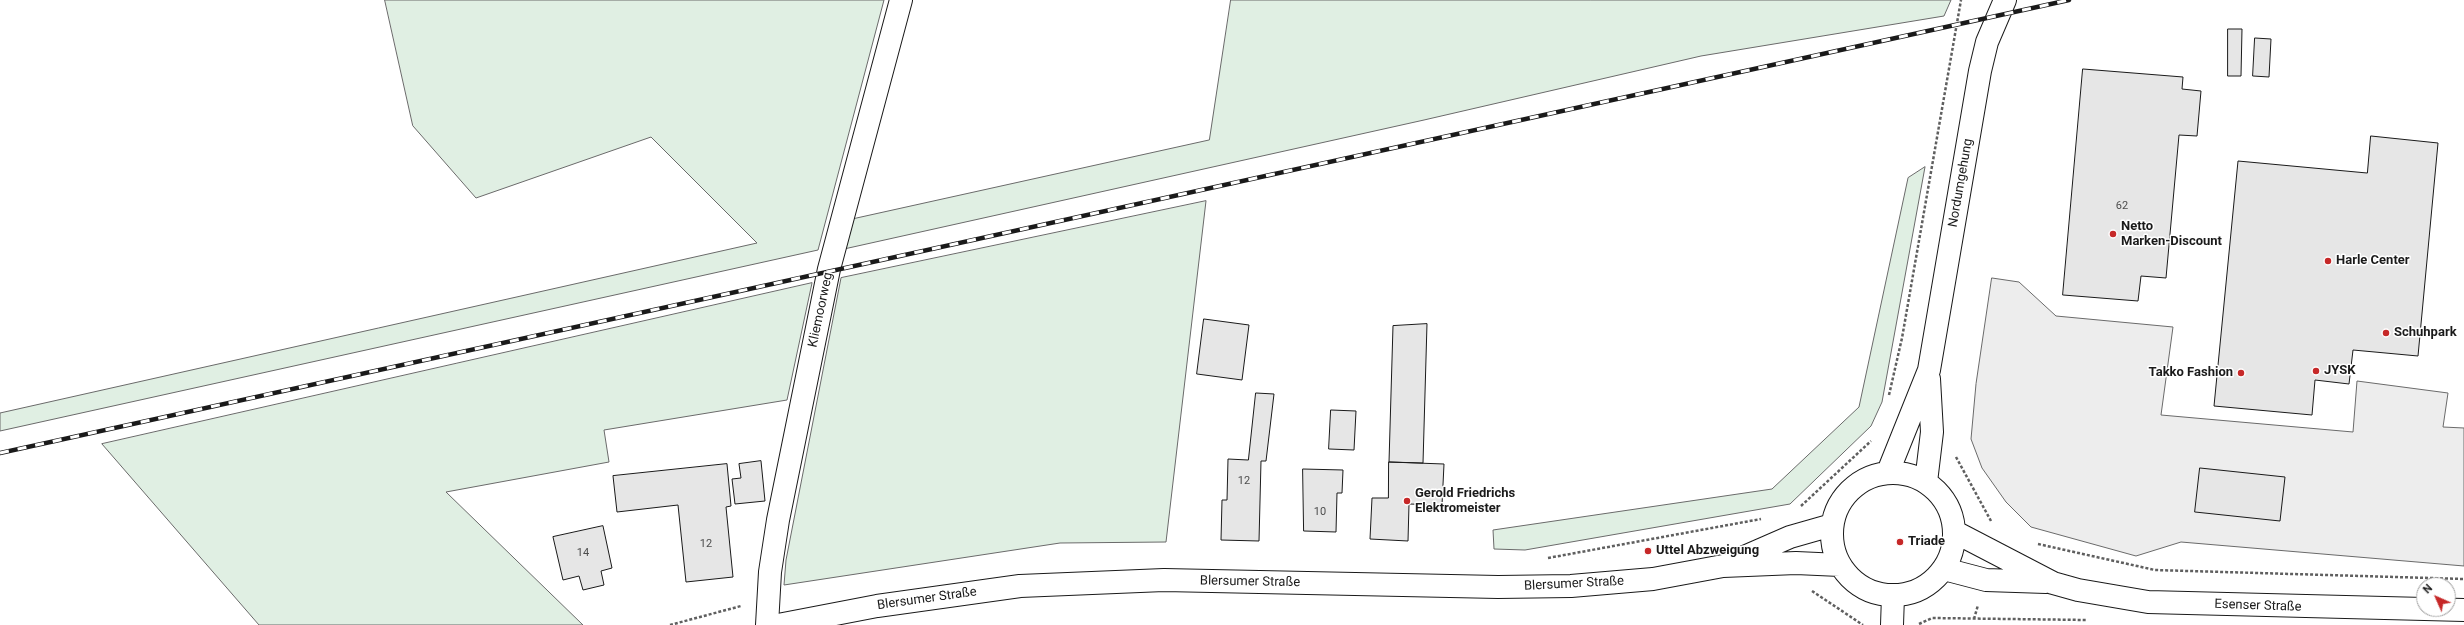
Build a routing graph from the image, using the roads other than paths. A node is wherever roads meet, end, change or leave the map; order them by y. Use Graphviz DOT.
graph roads {
  1 [pos="901,0"];
  2 [pos="2006,0"];
  3 [pos="1929,370"];
  4 [pos="1888,472"];
  5 [pos="1926,482"];
  6 [pos="1832,525"];
  7 [pos="1955,532"];
  8 [pos="1840,565"];
  9 [pos="1723,566"];
  10 [pos="1944,569"];
  11 [pos="2054,583"];
  12 [pos="1893,596"];
  13 [pos="2464,610"];
  14 [pos="768,625"];
  15 [pos="778,625"];
  16 [pos="1892,625"];
  1 -- 14 [label="main road, Kliemoorweg"];
  2 -- 3 [label="main road, Nordumgehung"];
  3 -- 4 [label="main road, Nordumgehung"];
  3 -- 5 [label="main road, Nordumgehung"];
  4 -- 5 [label="main road"];
  4 -- 6 [label="main road"];
  5 -- 7 [label="main road"];
  6 -- 8 [label="main road"];
  6 -- 9 [label="main road, Blersumer Straße"];
  7 -- 10 [label="main road"];
  7 -- 11 [label="main road, Esenser Straße"];
  8 -- 9 [label="main road, Blersumer Straße"];
  8 -- 12 [label="main road"];
  9 -- 15 [label="main road, Blersumer Straße"];
  10 -- 11 [label="main road, Esenser Straße"];
  10 -- 12 [label="main road"];
  11 -- 13 [label="main road, Esenser Straße"];
  12 -- 16 [label="main road"];
}
